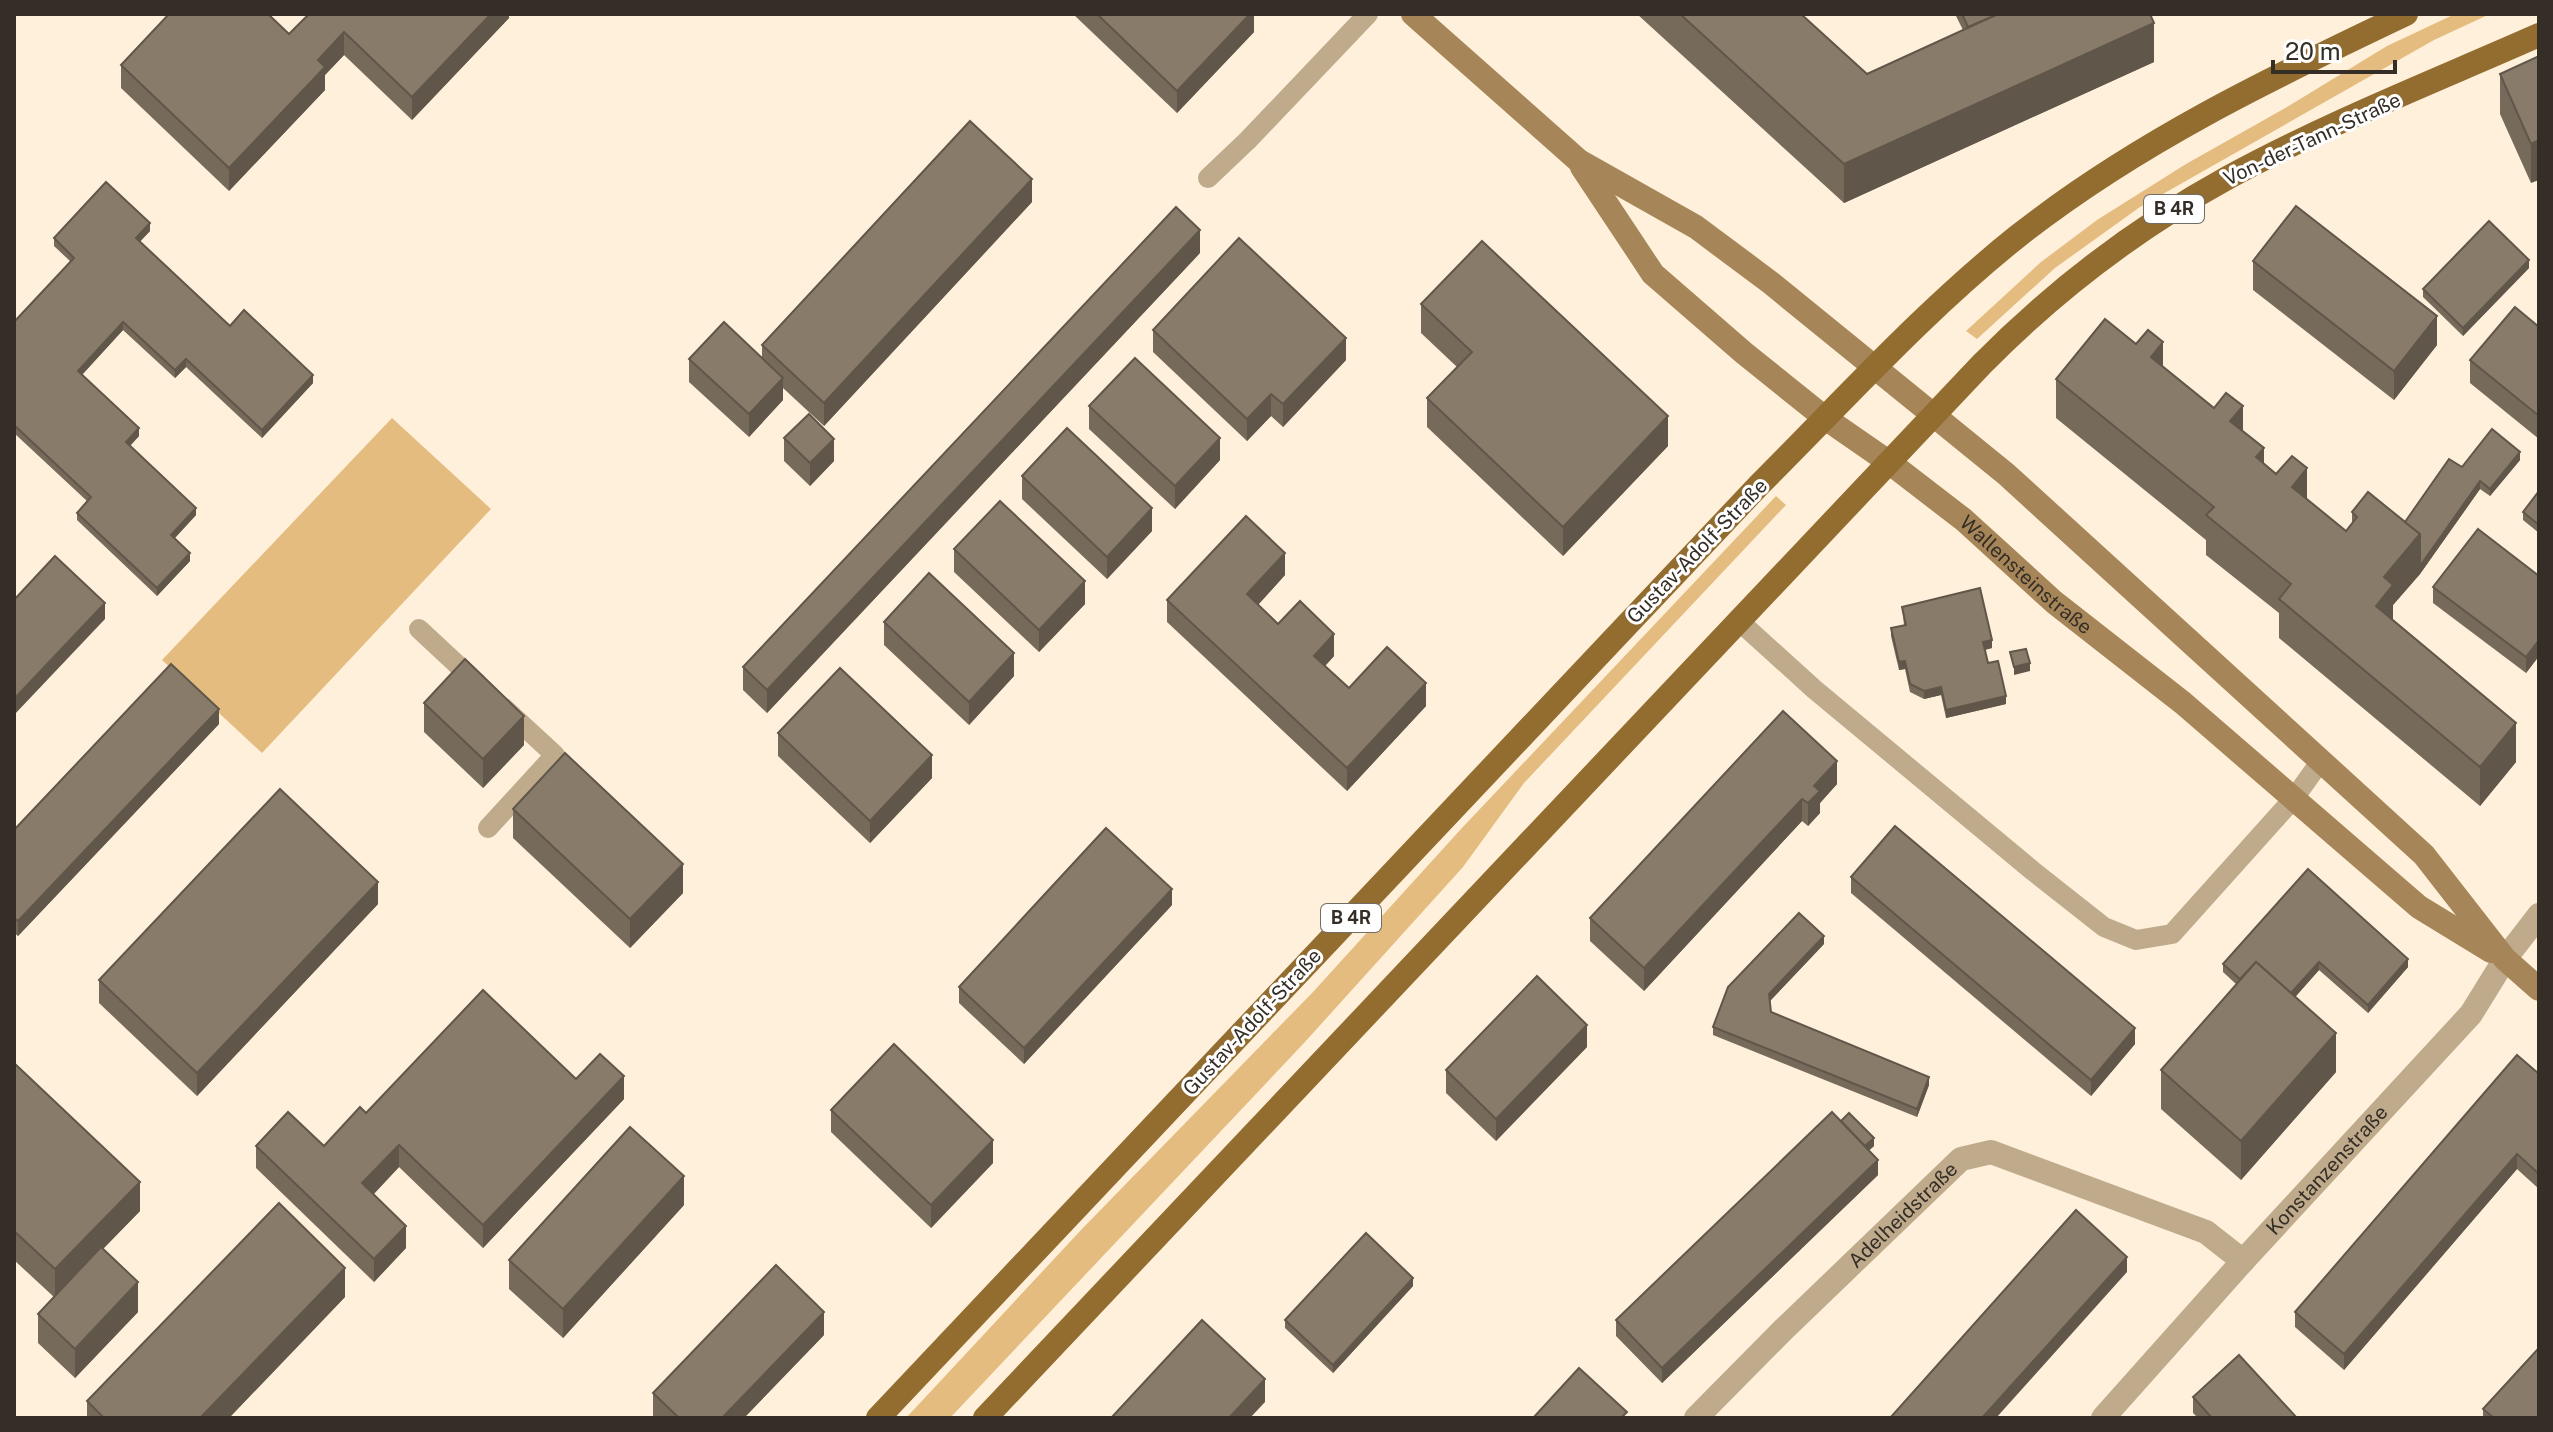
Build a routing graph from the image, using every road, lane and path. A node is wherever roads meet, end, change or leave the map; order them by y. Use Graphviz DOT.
graph roads {
  1 [pos="1368,14"];
  2 [pos="1413,14"];
  3 [pos="2406,14"];
  4 [pos="2539,35"];
  5 [pos="1579,161"];
  6 [pos="1208,178"];
  7 [pos="1875,368"];
  8 [pos="1935,415"];
  9 [pos="1825,418"];
  10 [pos="1890,463"];
  11 [pos="1739,621"];
  12 [pos="419,629"];
  13 [pos="2320,762"];
  14 [pos="2295,797"];
  15 [pos="488,828"];
  16 [pos="2539,915"];
  17 [pos="2505,959"];
  18 [pos="2539,989"];
  19 [pos="2243,1261"];
  20 [pos="878,1418"];
  21 [pos="985,1418"];
  22 [pos="1696,1418"];
  23 [pos="2103,1418"];
  1 -- 6 [label="lane"];
  2 -- 5 [label="street, Wallensteinstraße"];
  3 -- 7 [label="main road, B 4R"];
  4 -- 8 [label="main road, Von-der-Tann-Straße / B 4R"];
  5 -- 7 [label="street, Wallensteinstraße"];
  5 -- 9 [label="street, Wallensteinstraße"];
  7 -- 8 [label="street, Wallensteinstraße"];
  7 -- 9 [label="main road, B 4R"];
  8 -- 10 [label="main road, Von-der-Tann-Straße / B 4R"];
  8 -- 13 [label="street, Wallensteinstraße"];
  9 -- 10 [label="street, Wallensteinstraße"];
  9 -- 20 [label="main road, Gustav-Adolf-Straße / B 4R"];
  10 -- 11 [label="main road, B 4R"];
  10 -- 14 [label="street, Wallensteinstraße"];
  11 -- 14 [label="lane"];
  11 -- 21 [label="main road, B 4R"];
  12 -- 15 [label="lane"];
  13 -- 14 [label="lane"];
  13 -- 17 [label="street, Wallensteinstraße"];
  14 -- 17 [label="street, Wallensteinstraße"];
  16 -- 17 [label="street, Konstanzenstraße"];
  17 -- 18 [label="street, Wallensteinstraße"];
  17 -- 19 [label="street, Konstanzenstraße"];
  19 -- 22 [label="street, Adelheidstraße"];
  19 -- 23 [label="street, Konstanzenstraße"];
}
